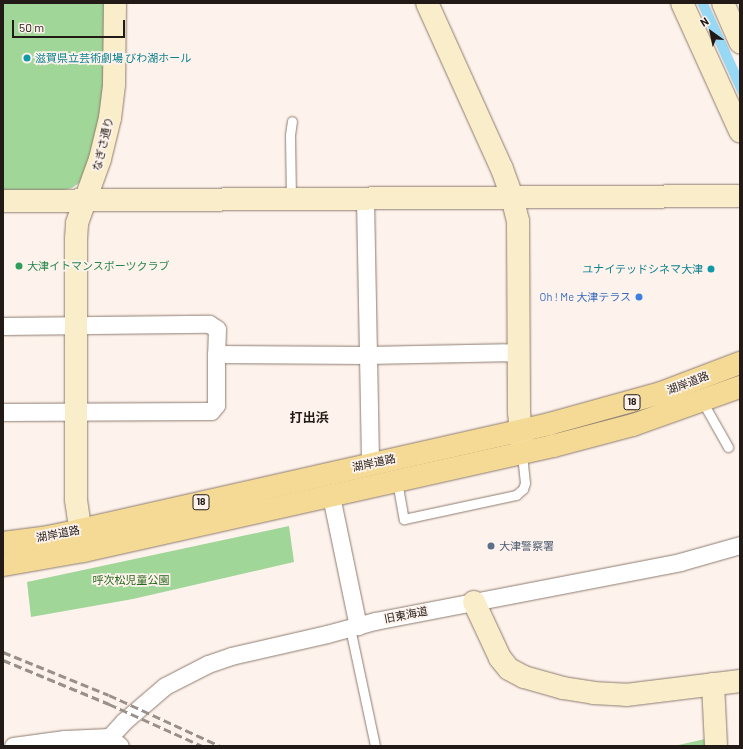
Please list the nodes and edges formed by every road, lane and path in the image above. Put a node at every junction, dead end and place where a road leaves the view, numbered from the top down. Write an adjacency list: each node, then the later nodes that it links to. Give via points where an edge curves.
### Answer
1 (116, 3): 13 (street, なぎさ通り, via 114,84 110,118)
2 (427, 3): 9 (street, via 502,169)
3 (682, 3): 7 (street)
4 (722, 3): 5 (street)
5 (739, 39)
6 (292, 121): 10 (lane)
7 (740, 131)
8 (740, 196): 9 (street)
9 (512, 198): 11 (street); 16 (street, via 518,221)
10 (291, 199): 11 (street); 13 (street)
11 (365, 199): 18 (street)
12 (3, 201): 13 (street)
13 (86, 201): 14 (street, なぎさ通り, via 77,223)
14 (76, 325): 15 (street); 17 (street, via 209,324 217,329); 23 (street, なぎさ通り)
15 (3, 326)
16 (518, 352): 18 (street); 24 (street)
17 (216, 354): 18 (street); 23 (street, via 216,405 211,411)
18 (368, 355): 27 (street)
19 (740, 363): 24 (main road, 湖岸道路 / 18, via 661,393)
20 (740, 387): 21 (main road, 湖岸道路 / 18)
21 (702, 401): 25 (lane); 26 (main road, 湖岸道路 / 18, via 634,425)
22 (3, 412): 23 (street)
23 (76, 412): 30 (street, なぎさ通り, via 76,500)
24 (520, 431): 26 (street); 27 (main road, 湖岸道路 / 18)
25 (728, 447)
26 (522, 453): 28 (main road, 湖岸道路 / 18); 28 (lane, via 525,483 516,495 404,519)
27 (370, 465): 30 (main road, 湖岸道路 / 18)
28 (397, 481): 29 (main road, 湖岸道路 / 18)
29 (331, 496): 33 (main road, 湖岸道路 / 18); 36 (street)
30 (80, 530): 31 (main road, 湖岸道路 / 18); 33 (street, なぎさ通り)
31 (3, 543)
32 (740, 545): 35 (street, 旧東海道, via 680,562)
33 (83, 551): 34 (main road, 湖岸道路 / 18)
34 (3, 565)
35 (474, 602): 36 (street, 旧東海道); 38 (street, via 500,658 509,669 524,677 585,692 626,695)
36 (354, 627): 39 (street, 旧東海道, via 256,649 208,664 165,686); 41 (lane)
37 (740, 681): 38 (street)
38 (713, 684): 42 (street)
39 (110, 743): 40 (street, via 65,739)
40 (13, 746)
41 (375, 746)
42 (716, 746)

